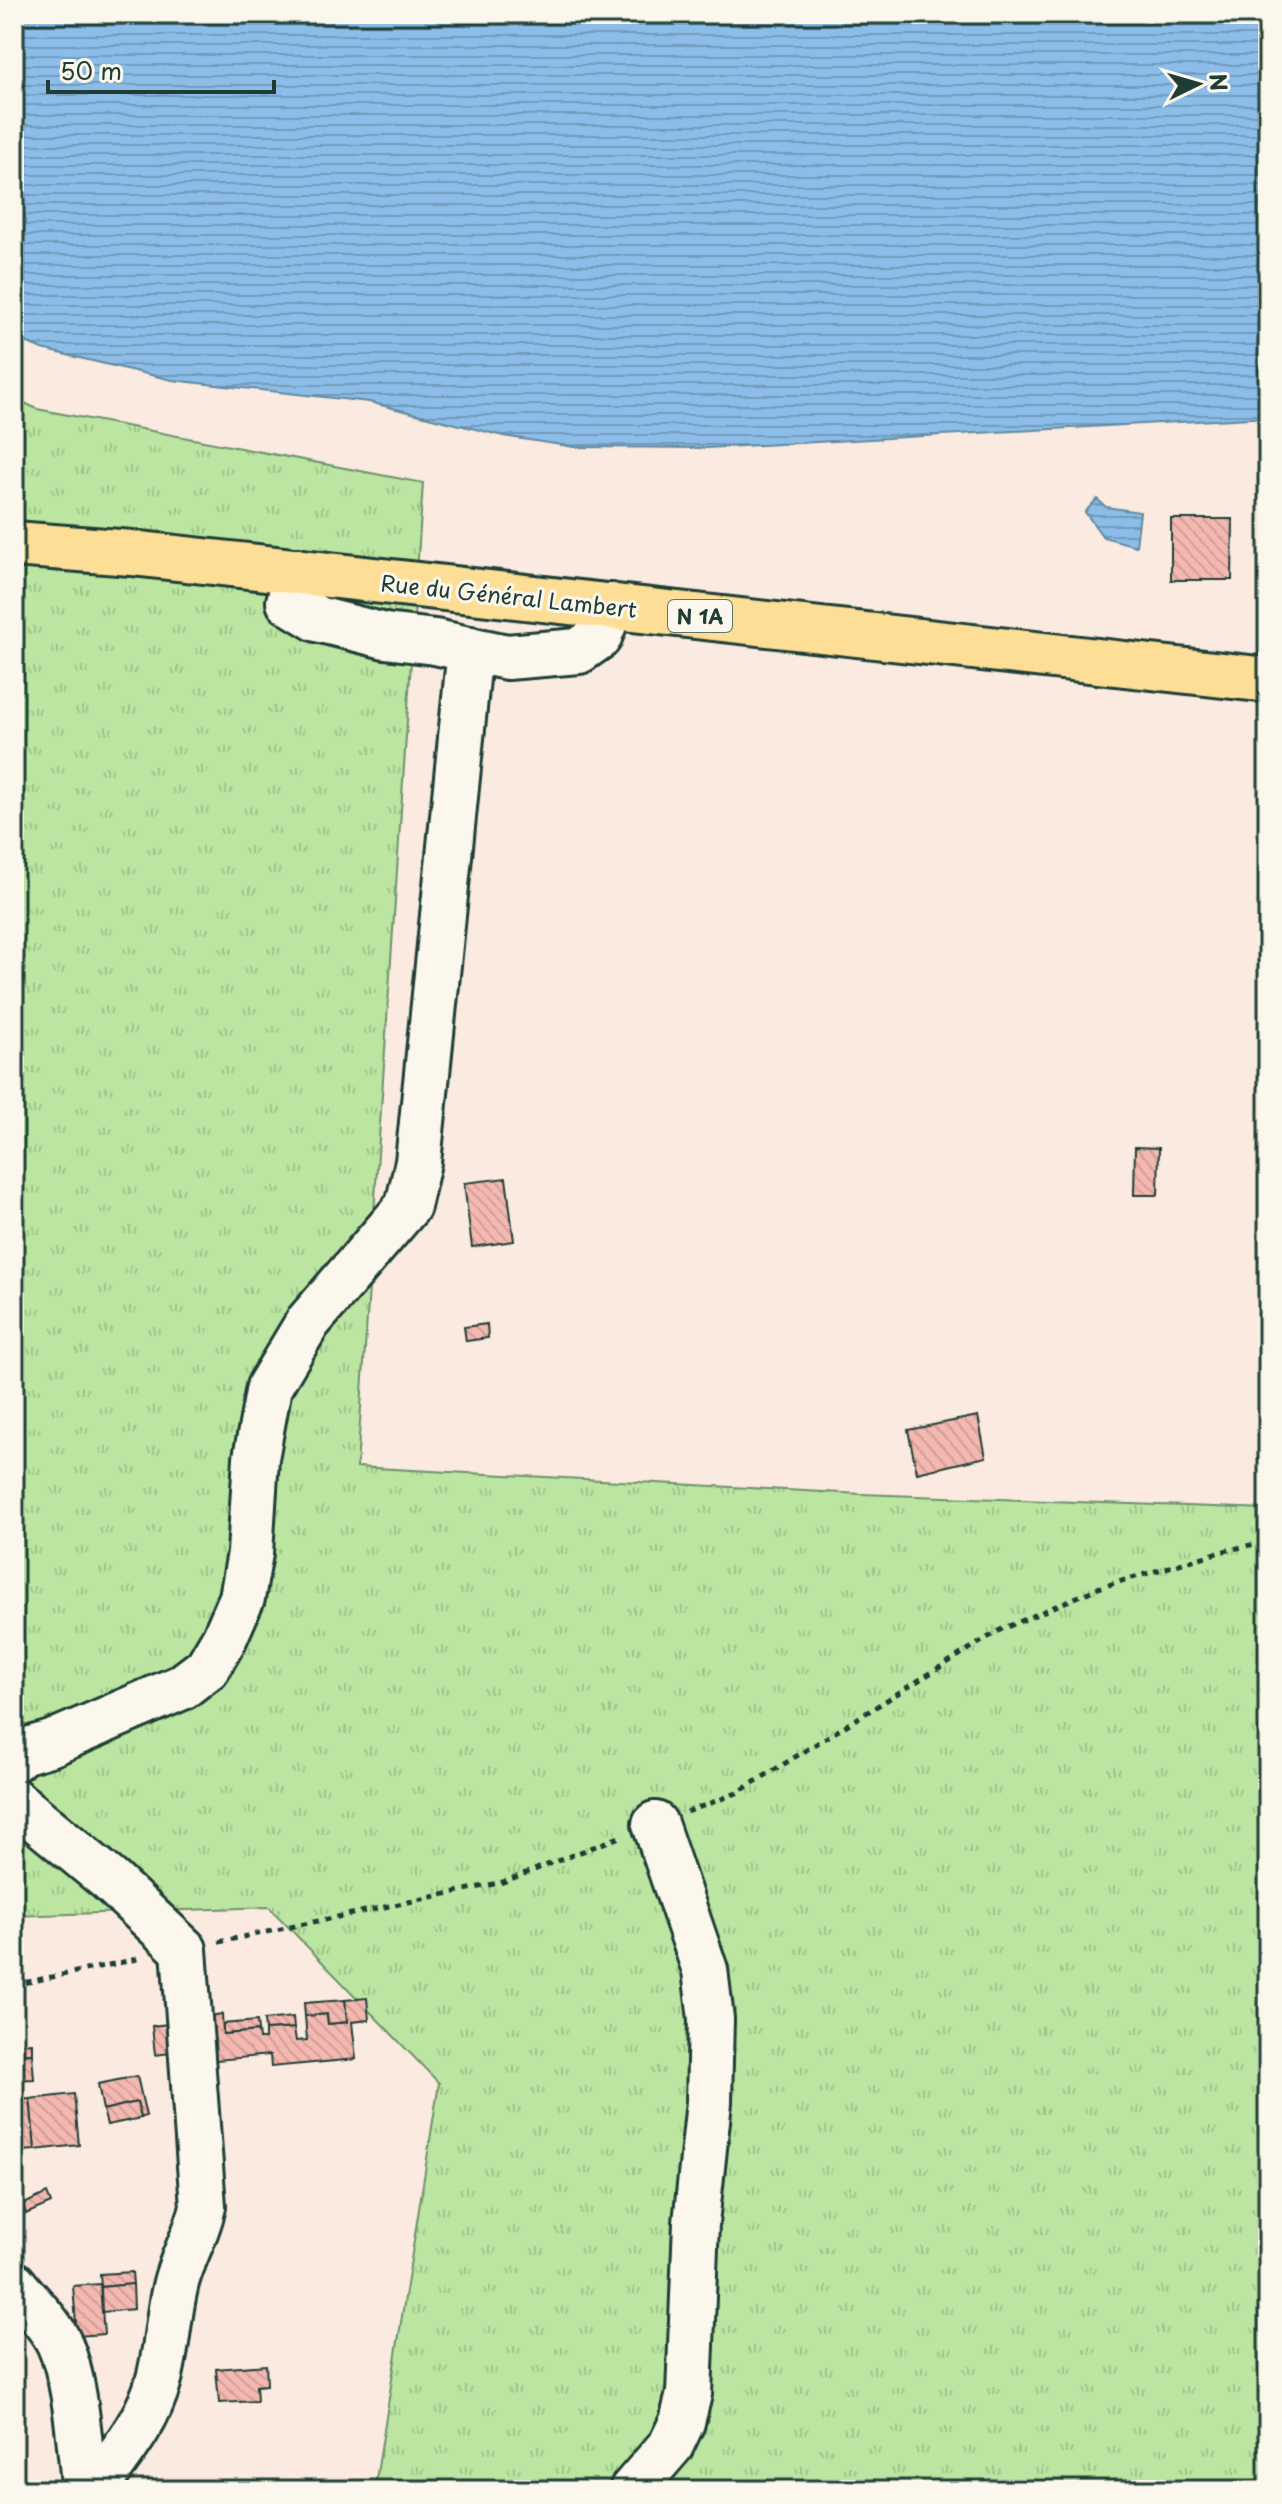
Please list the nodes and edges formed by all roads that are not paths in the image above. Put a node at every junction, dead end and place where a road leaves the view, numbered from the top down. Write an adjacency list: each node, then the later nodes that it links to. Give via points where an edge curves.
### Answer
1 (14, 544): 2 (main road, Rue du Général Lambert / N 1A)
2 (297, 571): 3 (main road, Rue du Général Lambert / N 1A); 4 (street, via 289,602 317,619)
3 (611, 606): 4 (street, via 599,637 579,651 507,657); 5 (main road, Rue du Général Lambert / N 1A)
4 (470, 649): 6 (street, via 418,1162 408,1206 308,1322 269,1387 242,1598 207,1668 182,1687)
5 (1268, 680)
6 (14, 1759)
7 (14, 1801): 11 (street, via 184,1950 203,2206 175,2284 160,2378 149,2409)
8 (655, 1824): 12 (street, via 705,1970 711,2019 709,2102 696,2223 689,2394 671,2445)
9 (14, 2284): 10 (street, via 46,2321 69,2370)
10 (85, 2490)
11 (94, 2490)
12 (632, 2490)

